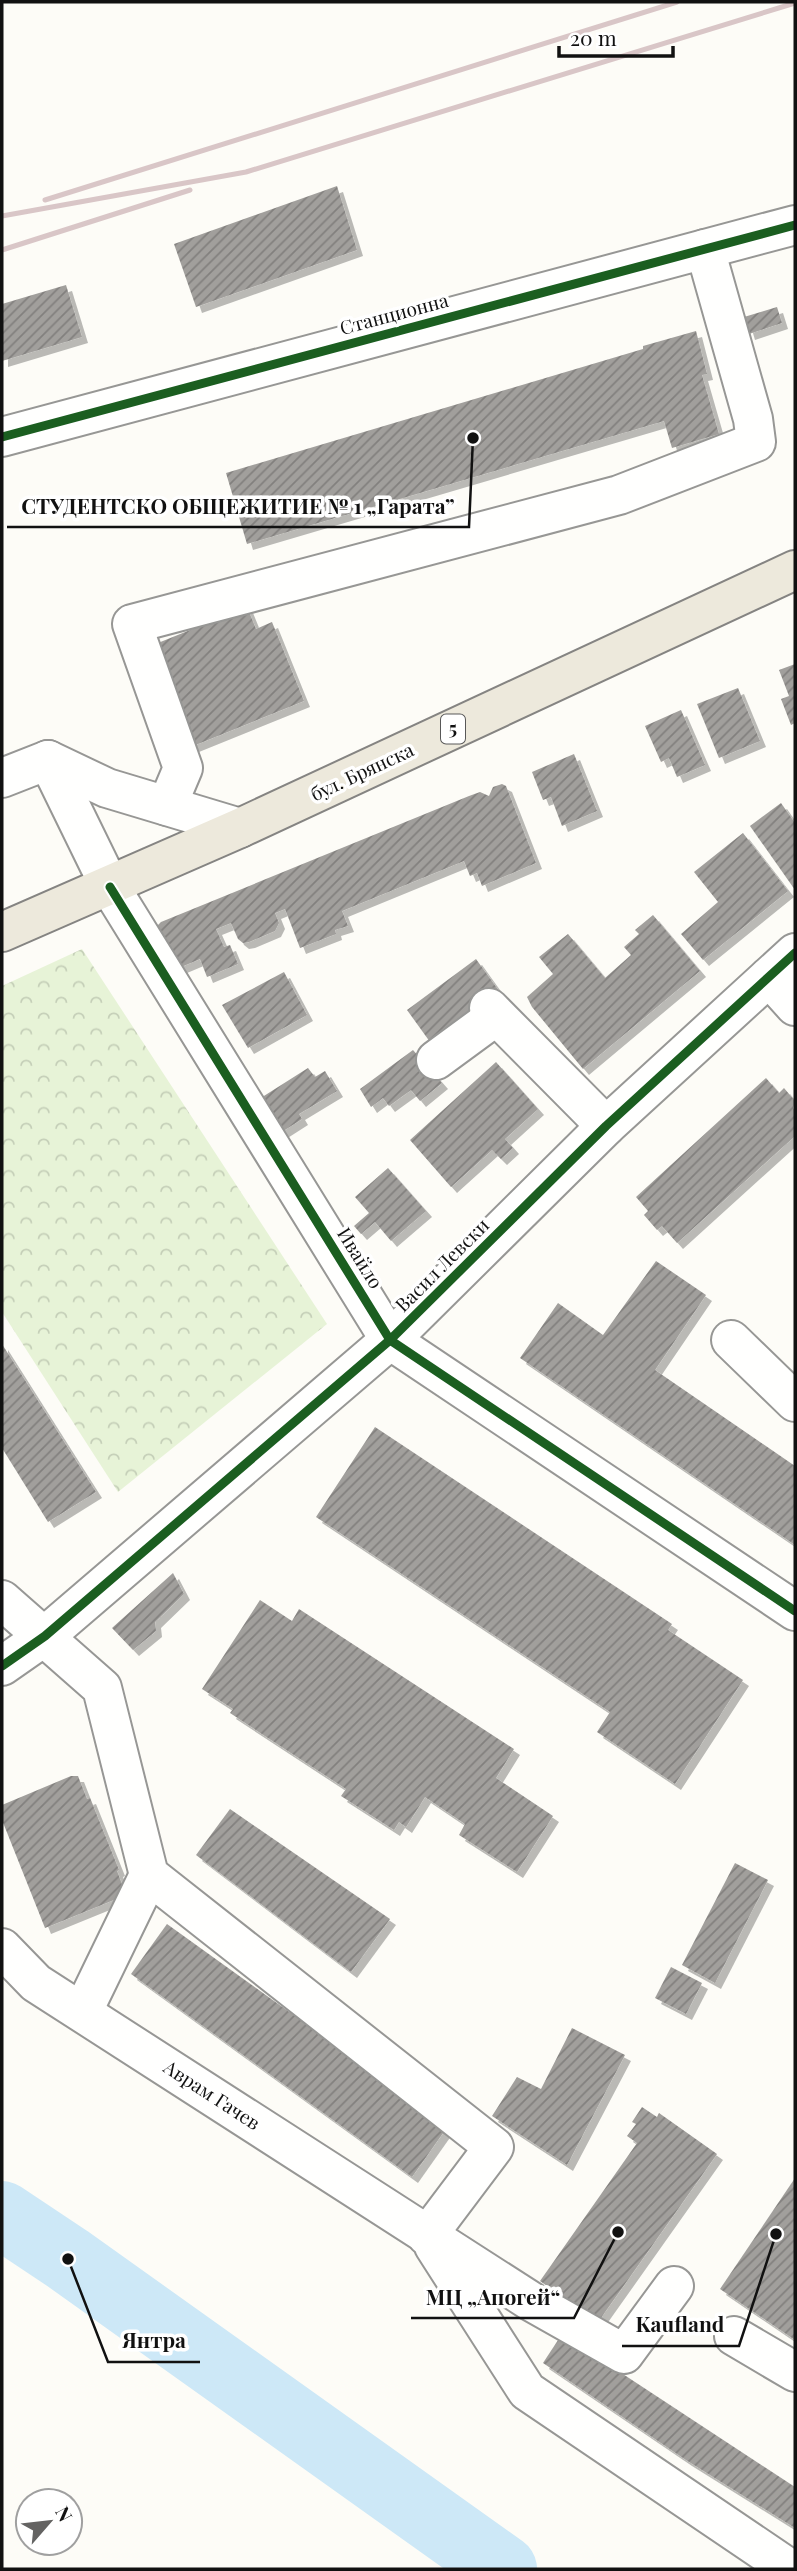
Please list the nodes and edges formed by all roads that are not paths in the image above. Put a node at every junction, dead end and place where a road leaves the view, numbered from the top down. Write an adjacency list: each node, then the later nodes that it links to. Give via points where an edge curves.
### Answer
1 (795, 225): 2 (street, Станционна)
2 (705, 249): 3 (street, Станционна); 7 (street, via 756,442 619,495 132,624 183,768)
3 (2, 437)
4 (795, 570): 8 (main road, бул. Брянска / 5)
5 (48, 760): 6 (street); 7 (street, via 107,788); 9 (street, Ивайло)
6 (2, 778)
7 (167, 806): 8 (street)
8 (240, 828): 9 (main road, бул. Брянска / 5)
9 (110, 887): 10 (main road, бул. Брянска / 5); 15 (street, Ивайло)
10 (2, 932)
11 (782, 965): 12 (street); 14 (street, Васил Левски)
12 (795, 1006)
13 (436, 1060): 14 (street, via 493,1012)
14 (606, 1126): 15 (street, Васил Левски)
15 (390, 1340): 19 (street, Ивайло); 20 (street, Васил Левски)
16 (732, 1340): 17 (street)
17 (795, 1402)
18 (2, 1600): 20 (street)
19 (795, 1612)
20 (46, 1636): 21 (street, Васил Левски); 22 (street, via 102,1688)
21 (2, 1666)
22 (149, 1875): 24 (street); 25 (street, via 494,2147)
23 (2, 1948): 24 (street, Аврам Гачев, via 36,1983)
24 (83, 2011): 25 (street, Аврам Гачев)
25 (427, 2236): 26 (street, Аврам Гачев, via 624,2354); 29 (street, via 527,2391)
26 (674, 2286)
27 (734, 2336): 28 (street)
28 (795, 2372)
29 (790, 2569)

